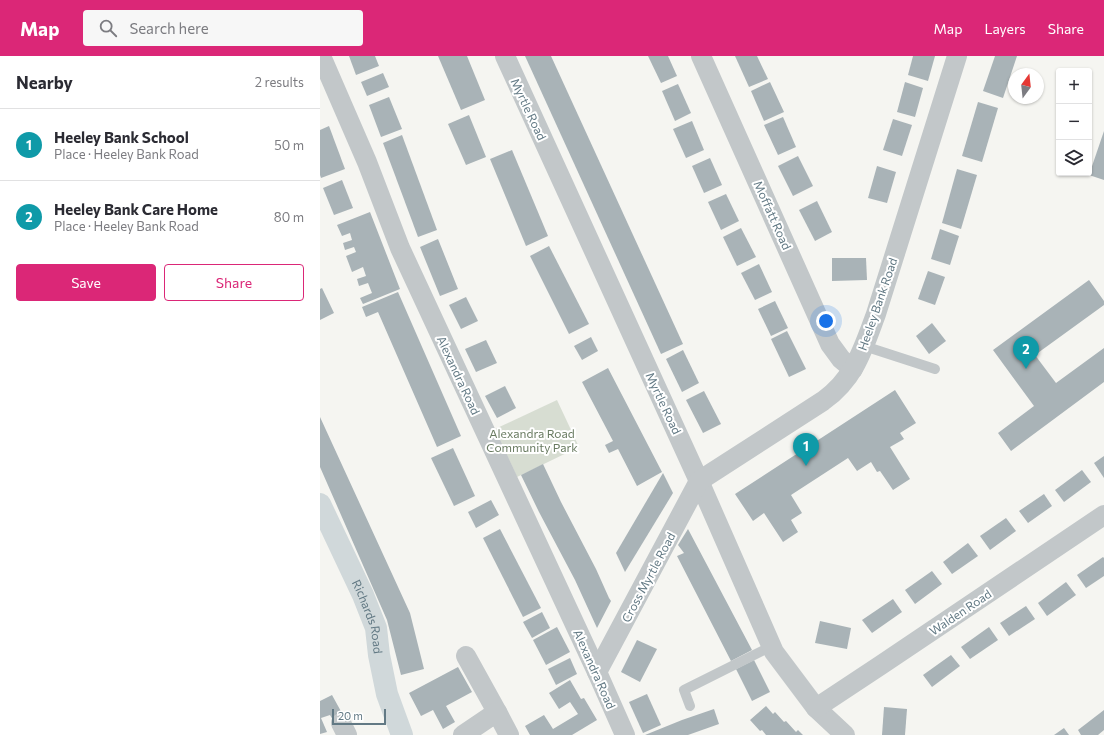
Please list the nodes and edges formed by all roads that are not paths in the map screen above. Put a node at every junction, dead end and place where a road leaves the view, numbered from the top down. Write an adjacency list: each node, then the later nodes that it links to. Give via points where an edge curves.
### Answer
1 (320, 56): 13 (street, Alexandra Road, via 367,162 400,248)
2 (505, 56): 8 (street, Myrtle Road)
3 (701, 56): 6 (street, Moffatt Road, via 830,344 841,359)
4 (957, 56): 5 (street, Heeley Bank Road)
5 (864, 346): 6 (street, Heeley Bank Road); 7 (lane)
6 (853, 369): 8 (street, Heeley Bank Road, via 841,386 827,398)
7 (935, 369)
8 (699, 481): 11 (street, Myrtle Road); 13 (street, Cross Myrtle Road)
9 (320, 504): 17 (main road, Richards Road, via 376,628 387,694)
10 (1104, 515): 15 (street, Walden Road)
11 (772, 646): 14 (lane, via 684,690); 15 (street, Myrtle Road)
12 (466, 656): 16 (street)
13 (597, 672): 20 (street, Alexandra Road)
14 (690, 706)
15 (816, 708): 21 (street, Myrtle Road)
16 (497, 712): 18 (street); 19 (street)
17 (402, 735)
18 (463, 735)
19 (509, 735)
20 (625, 735)
21 (845, 735)

